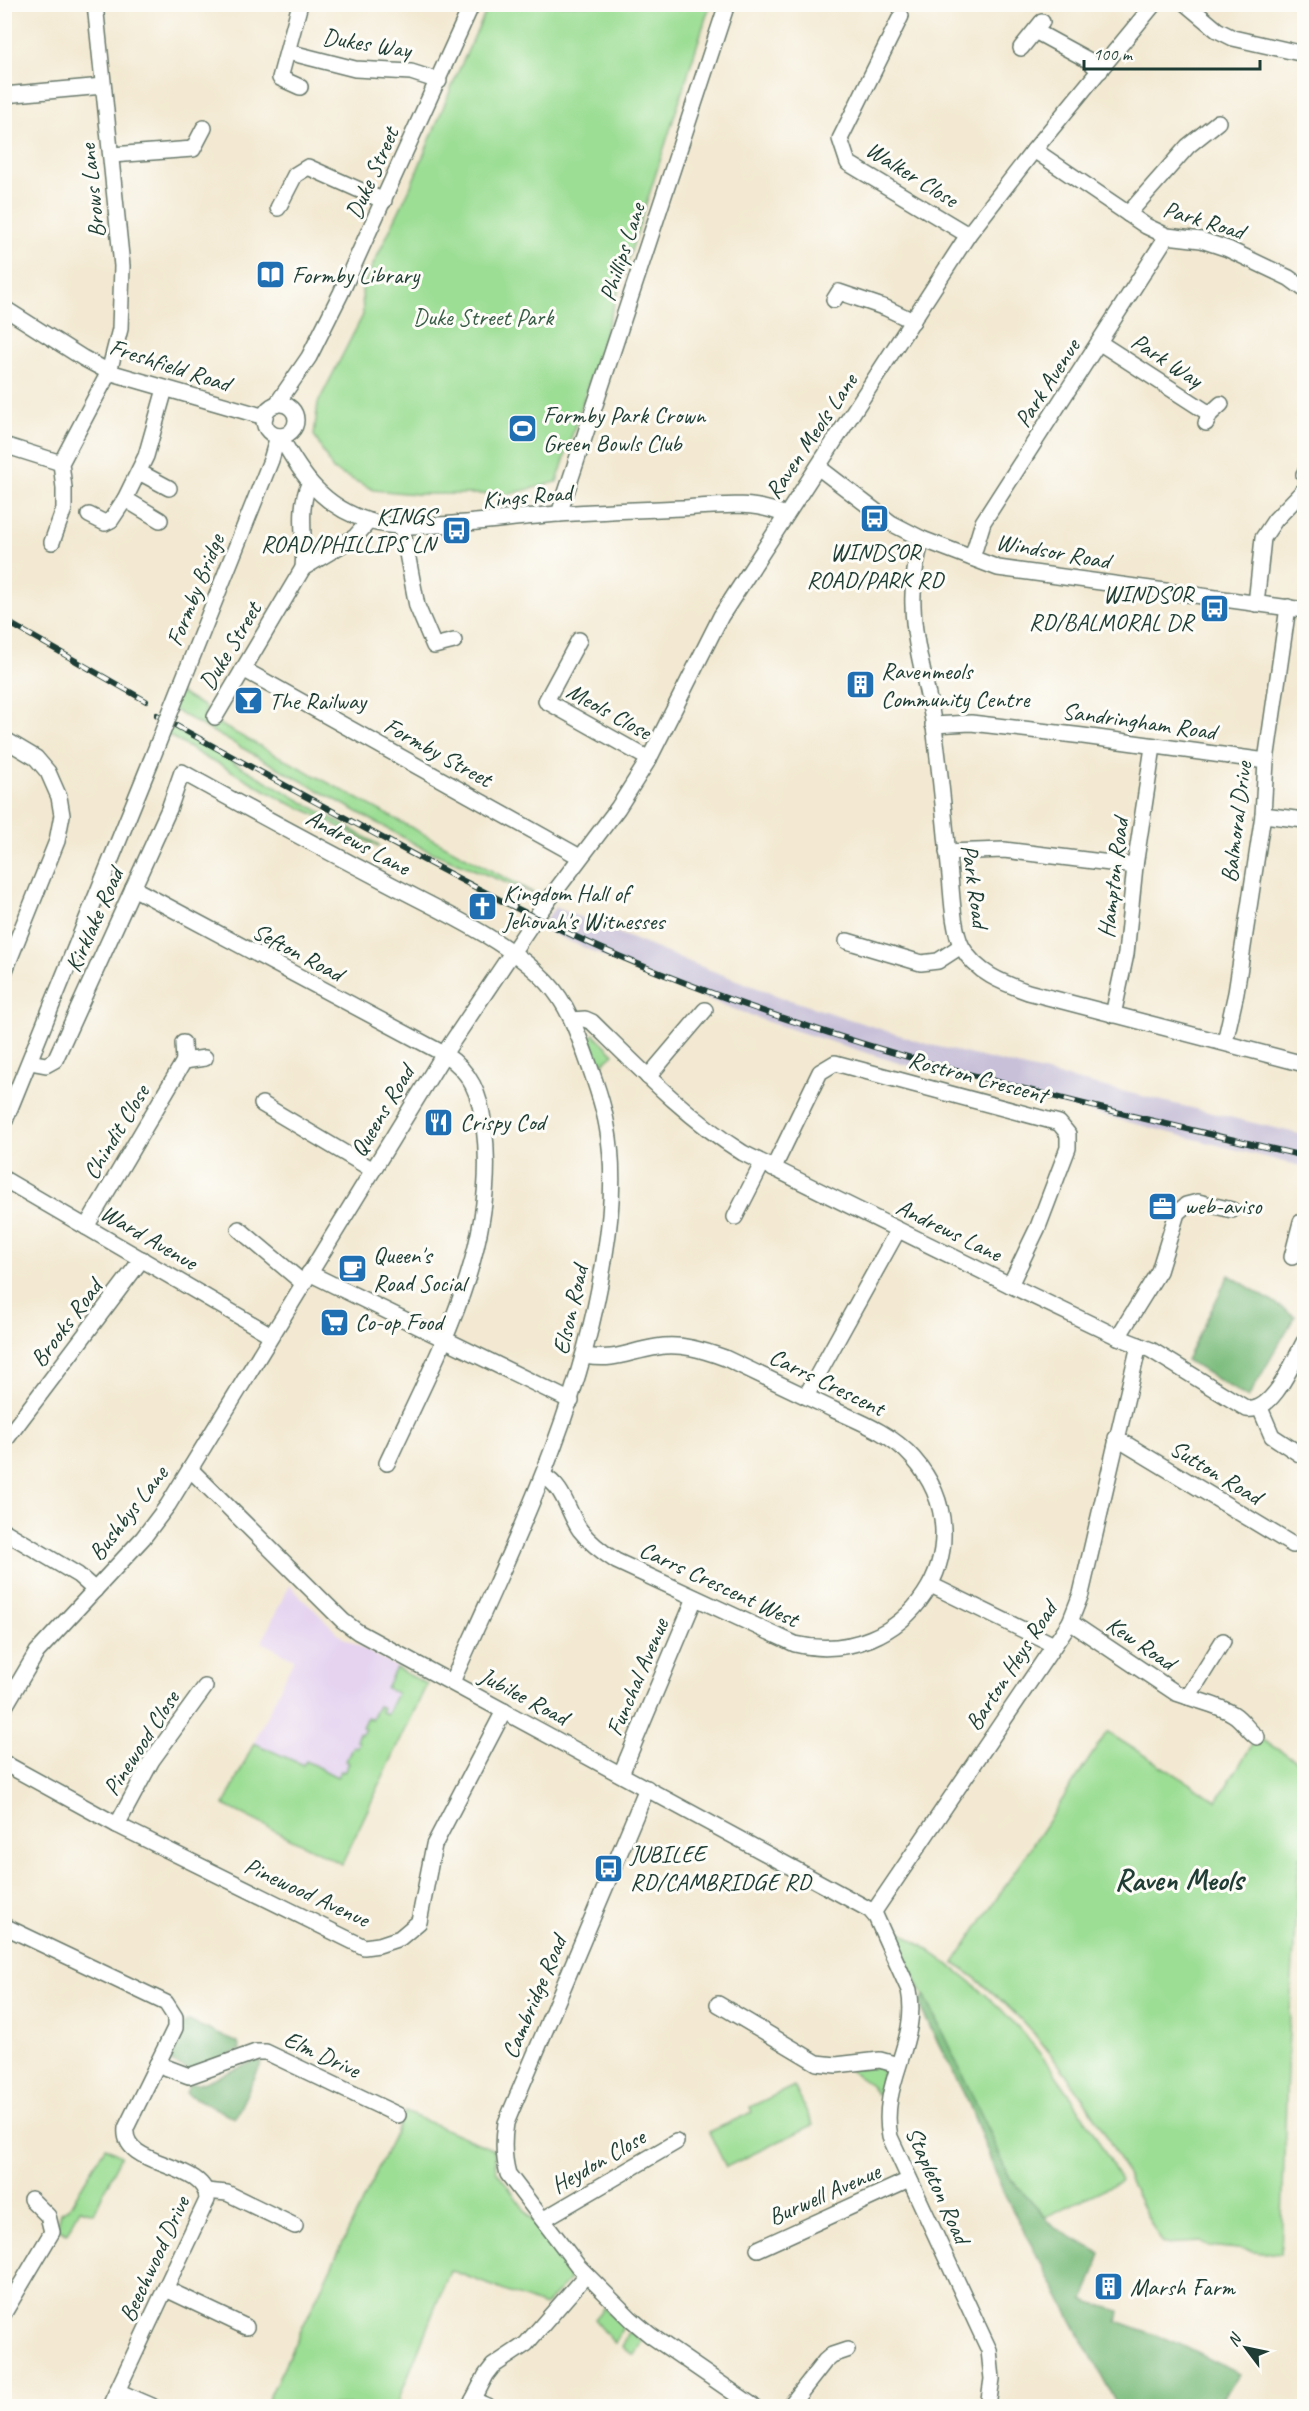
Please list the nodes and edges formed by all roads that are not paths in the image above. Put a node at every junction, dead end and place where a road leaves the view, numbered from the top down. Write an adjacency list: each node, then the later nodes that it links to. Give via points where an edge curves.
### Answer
1 (95, 4): 13 (street, Brows Lane)
2 (300, 4): 9 (street, Dukes Way)
3 (472, 4): 12 (street, Duke Street)
4 (727, 4): 46 (street, Phillips Lane)
5 (1154, 4): 11 (street, Raven Meols Lane)
6 (1186, 4): 10 (street, via 1233,38)
7 (901, 16): 23 (street, Walker Close, via 840,139 848,164)
8 (1021, 48): 11 (street, via 1038,27)
9 (288, 52): 12 (street, Dukes Way, via 355,69 411,72); 14 (street, Dukes Way, via 280,78)
10 (1305, 54)
11 (1100, 71): 18 (street, Raven Meols Lane)
12 (439, 81): 20 (street, Duke Street)
13 (103, 86): 15 (street); 19 (street, Brows Lane)
14 (300, 87)
15 (4, 95)
16 (1218, 122): 22 (street, via 1188,146)
17 (204, 128): 19 (street, via 193,149)
18 (1034, 150): 22 (street, Park Road); 23 (street, Raven Meols Lane)
19 (112, 155): 31 (street, Brows Lane, via 122,266 120,329)
20 (384, 201): 21 (street, via 308,167 295,175); 30 (street, Duke Street)
21 (278, 208)
22 (1128, 214): 24 (street, Park Road)
23 (968, 235): 28 (street, Raven Meols Lane)
24 (1167, 236): 25 (street, Park Road, via 1201,240 1228,249); 29 (street, Park Avenue)
25 (1305, 289)
26 (834, 300): 28 (street, via 839,292)
27 (4, 308): 31 (street, Freshfield Road)
28 (913, 321): 40 (street, Raven Meols Lane)
29 (1100, 343): 35 (street, Park Way); 54 (street, Park Avenue, via 983,522)
30 (309, 357): 33 (street, Duke Street); 34 (street, Duke Street)
31 (109, 372): 32 (street, Freshfield Road); 39 (street, Brows Lane)
32 (165, 389): 36 (street, Freshfield Road); 41 (street)
33 (276, 405): 34 (street); 36 (street)
34 (294, 412): 37 (street, via 296,422)
35 (1212, 414)
36 (265, 417): 37 (street, via 269,432)
37 (284, 434): 42 (street, Kings Road); 67 (street, Formby Bridge, bridge)
38 (4, 445): 39 (street)
39 (61, 463): 53 (street, via 64,509)
40 (818, 468): 48 (street, Raven Meols Lane); 52 (street, Windsor Road, via 891,523)
41 (139, 472): 43 (street); 45 (street)
42 (309, 484): 50 (street, Kings Road, via 335,505); 55 (street, Duke Street, via 301,512)
43 (169, 488)
44 (1305, 490): 56 (street, via 1263,538)
45 (125, 500): 47 (street, via 105,523); 49 (street)
46 (559, 514): 48 (street, Kings Road, via 758,506); 51 (street, Kings Road)
47 (89, 515)
48 (785, 515): 66 (street, Raven Meols Lane, via 721,616)
49 (159, 520)
50 (369, 521): 51 (street, Kings Road); 55 (street, Duke Street, via 355,537)
51 (402, 527): 59 (street, via 417,606 434,646)
52 (922, 539): 54 (street, Windsor Road); 63 (street, Park Road, via 913,604 916,648)
53 (52, 542)
54 (972, 558): 56 (street, Windsor Road, via 998,568)
55 (303, 568): 61 (street, Duke Street)
56 (1256, 604): 57 (street, Windsor Road)
57 (1288, 607): 58 (street, Windsor Road); 68 (street, Balmoral Drive)
58 (1305, 610)
59 (454, 640)
60 (579, 640): 66 (street, Meols Close, via 546,701)
61 (243, 669): 62 (street, Duke Street); 73 (street, Formby Street)
62 (215, 717)
63 (933, 725): 65 (street, Sandringham Road, via 971,723); 72 (street, Park Road)
64 (4, 739): 80 (street, via 36,758 48,772 62,815 57,842)
65 (1154, 747): 68 (street, Sandringham Road); 74 (street, Hampton Road)
66 (649, 759): 73 (street, Raven Meols Lane)
67 (151, 761): 89 (street, Kirklake Road)
68 (1266, 761): 70 (street, Balmoral Drive)
69 (182, 772): 75 (street, Kirklake Road); 79 (street, Andrews Lane)
70 (1263, 815): 71 (street); 84 (street, Balmoral Drive)
71 (1305, 820)
72 (947, 852): 74 (street, via 1004,850); 78 (street, Park Road)
73 (580, 857): 76 (street, Raven Meols Lane)
74 (1135, 866): 82 (street, Hampton Road, via 1126,954)
75 (133, 888): 86 (street, Sefton Road); 89 (street, Kirklake Road, via 55,1060 46,1065)
76 (538, 914): 79 (street, Queens Road)
77 (847, 941): 78 (street, via 921,963 938,961)
78 (961, 946): 82 (street, Park Road, via 981,970 1002,982)
79 (512, 952): 83 (street, Elson Road, via 546,980 560,996); 86 (street, Queens Road)
80 (4, 973)
81 (705, 1010): 91 (street)
82 (1113, 1015): 84 (street, Park Road)
83 (572, 1020): 91 (street, Andrews Lane, via 592,1022); 113 (street, Elson Road, via 597,1084 608,1127 611,1164 609,1231)
84 (1226, 1042): 90 (street, Park Road)
85 (183, 1044): 88 (street)
86 (444, 1054): 95 (street, Queens Road); 110 (street, Sefton Road, via 462,1067 471,1081 483,1118 487,1162 478,1244)
87 (205, 1058): 88 (street)
88 (184, 1061): 101 (street, Chindit Close)
89 (30, 1062): 93 (street, Kirklake Road)
90 (1305, 1064)
91 (648, 1077): 94 (street, Andrews Lane, via 718,1138)
92 (262, 1104): 95 (street)
93 (5, 1119)
94 (767, 1166): 98 (street, Rostron Crescent); 103 (street, Andrews Lane); 107 (street, Rostron Crescent, via 820,1072 835,1063 1059,1123 1068,1134 1068,1148 1038,1227)
95 (373, 1170): 106 (street, Queens Road)
96 (4, 1179): 101 (street, Ward Avenue)
97 (1232, 1210): 109 (street, via 1198,1202 1177,1213 1159,1271)
98 (735, 1217)
99 (1285, 1218): 100 (street)
100 (1303, 1222): 104 (street)
101 (86, 1227): 105 (street, Ward Avenue)
102 (239, 1229): 106 (street)
103 (898, 1230): 107 (street, Andrews Lane); 114 (street)
104 (1292, 1257)
105 (142, 1259): 108 (street, Ward Avenue); 118 (street, Brooks Road)
106 (306, 1278): 108 (street, Queens Road); 110 (street)
107 (1010, 1284): 109 (street, Andrews Lane)
108 (271, 1335): 121 (street, Bushbys Lane)
109 (1118, 1336): 112 (street, Andrews Lane)
110 (444, 1340): 115 (street); 120 (street, Sefton Road)
111 (1305, 1342): 116 (street, via 1272,1398)
112 (1139, 1346): 116 (street, Andrews Lane, via 1247,1408); 117 (street, Barton Heys Road)
113 (584, 1356): 114 (street, Carrs Crescent, via 616,1358 677,1345 700,1349); 115 (street, Elson Road)
114 (806, 1396): 125 (street, Carrs Crescent, via 892,1438 925,1473 937,1500 942,1528 940,1557)
115 (571, 1401): 122 (street, Elson Road)
116 (1260, 1408): 119 (street, via 1272,1436)
117 (1116, 1438): 124 (street, Sutton Road); 128 (street, Barton Heys Road, via 1081,1594)
118 (4, 1442)
119 (1305, 1457)
120 (387, 1463)
121 (190, 1469): 126 (street, Bushbys Lane, via 143,1538); 131 (street, Jubilee Road, via 343,1621)
122 (543, 1476): 127 (street, Carrs Crescent West, via 556,1484 579,1528 602,1553); 131 (street, Elson Road)
123 (4, 1531): 126 (street, via 78,1575)
124 (1293, 1545)
125 (931, 1585): 127 (street, Carrs Crescent West, via 914,1610 891,1629 864,1642 834,1648 804,1647 785,1641); 130 (street)
126 (95, 1590): 134 (street, Bushbys Lane, via 37,1652)
127 (694, 1598): 138 (street, Funchal Avenue)
128 (1070, 1622): 130 (street, Barton Heys Road); 133 (street, Kew Road, via 1176,1693)
129 (1223, 1641): 133 (street, Kew Road)
130 (1054, 1645): 141 (street, Barton Heys Road)
131 (452, 1682): 135 (street, Jubilee Road)
132 (205, 1687): 140 (street, Pinewood Close, via 152,1760)
133 (1188, 1697): 136 (street, Kew Road, via 1233,1713)
134 (7, 1698)
135 (504, 1711): 138 (street, Jubilee Road); 140 (street, Pinewood Avenue, via 434,1845 419,1922 400,1938 379,1945 364,1947)
136 (1257, 1737)
137 (4, 1763): 140 (street, Pinewood Avenue)
138 (621, 1774): 139 (street, Jubilee Road)
139 (647, 1788): 141 (street, Jubilee Road); 151 (street, Cambridge Road, via 506,2123 503,2142 508,2174)
140 (117, 1825)
141 (873, 1913): 145 (street, Stapleton Road, via 912,2002 911,2025)
142 (4, 1926): 144 (street, Beechwood Drive, via 166,2004 176,2022)
143 (718, 2004): 145 (street, via 817,2063 880,2061)
144 (157, 2064): 146 (street, Elm Drive, via 189,2076 266,2052 367,2106); 149 (street, Beechwood Drive, via 126,2128 128,2142 135,2150 198,2181)
145 (898, 2065): 148 (street, Stapleton Road, via 890,2091 887,2124)
146 (398, 2115)
147 (676, 2142): 151 (street, Heydon Close)
148 (909, 2180): 153 (street, Burwell Avenue); 165 (street, Stapleton Road, via 989,2350 992,2379)
149 (206, 2191): 152 (street, via 227,2193); 155 (street, Beechwood Drive, via 206,2205)
150 (31, 2199): 156 (street, via 48,2216 52,2232)
151 (544, 2219): 154 (street)
152 (295, 2226)
153 (758, 2249)
154 (586, 2276): 160 (street, via 526,2344 486,2374); 163 (street, via 650,2335)
155 (166, 2289): 157 (street); 159 (street, Beechwood Drive)
156 (4, 2313)
157 (246, 2328)
158 (848, 2350): 164 (street, via 825,2361)
159 (117, 2391): 161 (street, Beechwood Drive); 162 (street)
160 (476, 2404)
161 (110, 2406)
162 (152, 2406)
163 (753, 2406)
164 (790, 2406)
165 (987, 2406)

